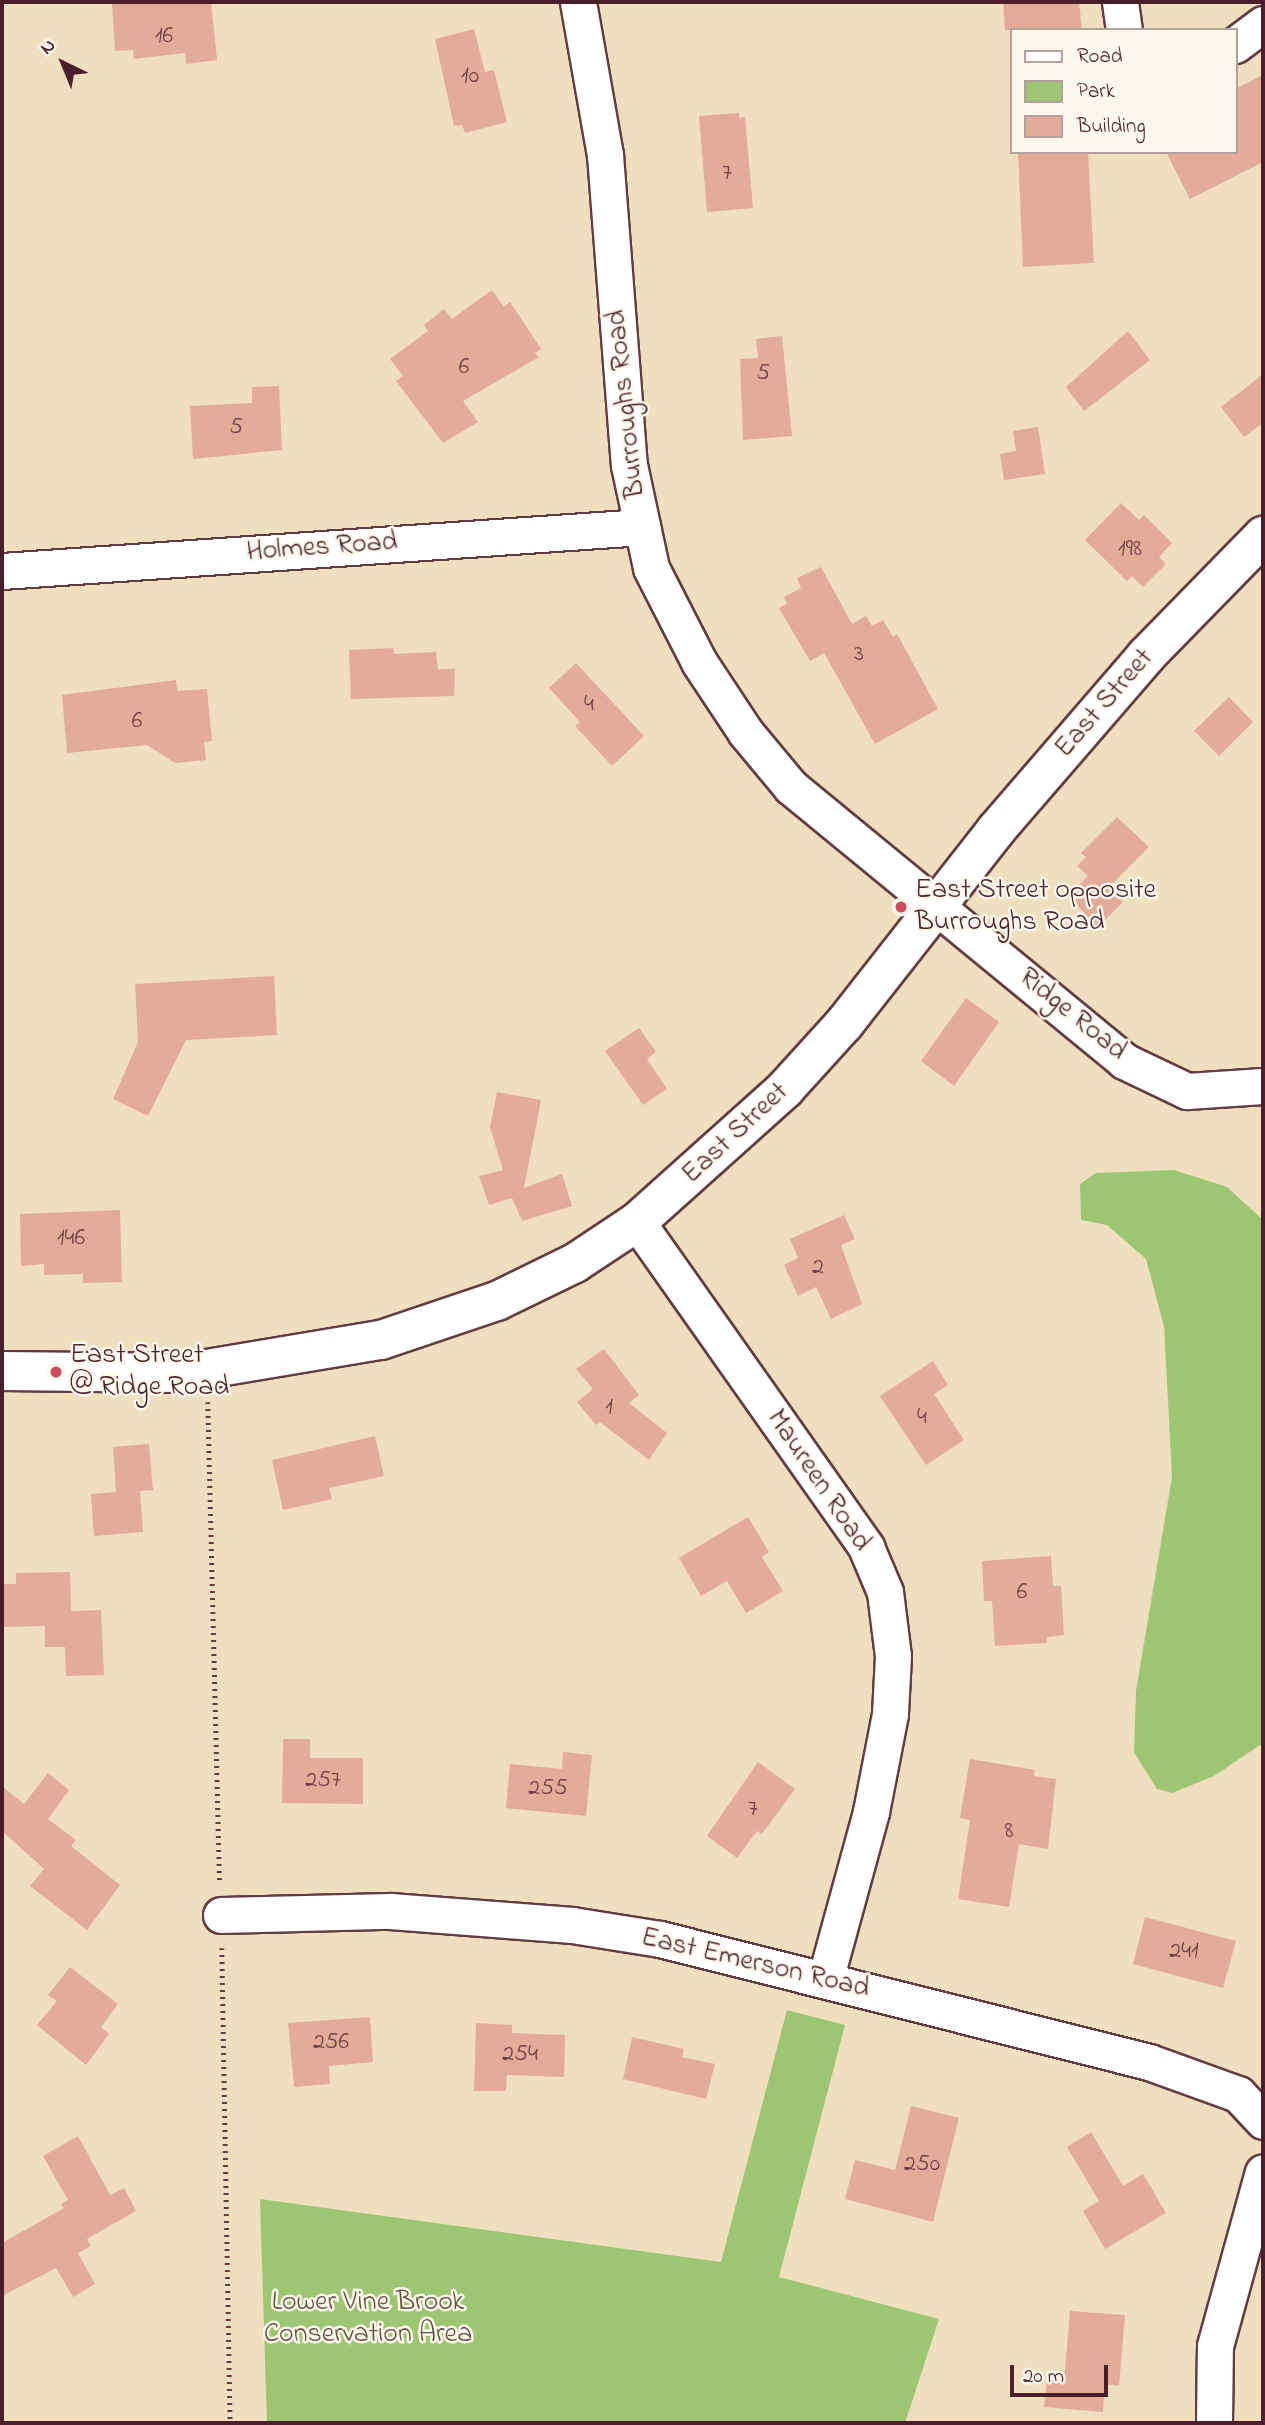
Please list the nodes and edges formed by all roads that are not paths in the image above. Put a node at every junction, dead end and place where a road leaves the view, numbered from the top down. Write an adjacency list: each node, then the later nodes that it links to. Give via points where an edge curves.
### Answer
1 (578, 2): 6 (street, Burroughs Road, via 605,155 629,465)
2 (1119, 2): 4 (street)
3 (1263, 24): 5 (street)
4 (1124, 28)
5 (1237, 44)
6 (642, 527): 8 (street, Holmes Road); 9 (street, Burroughs Road, via 651,568 699,662 746,733 800,795)
7 (1263, 536): 9 (street, East Street, via 1146,656)
8 (2, 571)
9 (938, 904): 10 (street, Ridge Road, via 1124,1061 1187,1091); 11 (street, East Street, via 844,1024 785,1089)
10 (1263, 1086)
11 (637, 1222): 12 (street, East Street, via 575,1263 497,1301 381,1340 184,1373); 14 (street, Maureen Road, via 866,1547 885,1592 893,1656 890,1714 871,1812)
12 (2, 1371)
13 (221, 1915): 14 (street, East Emerson Road, via 390,1911 572,1925 660,1939)
14 (825, 1980): 15 (street, East Emerson Road, via 1149,2062 1238,2094)
15 (1263, 2122)
16 (1263, 2172): 17 (street, via 1215,2346)
17 (1214, 2423)

